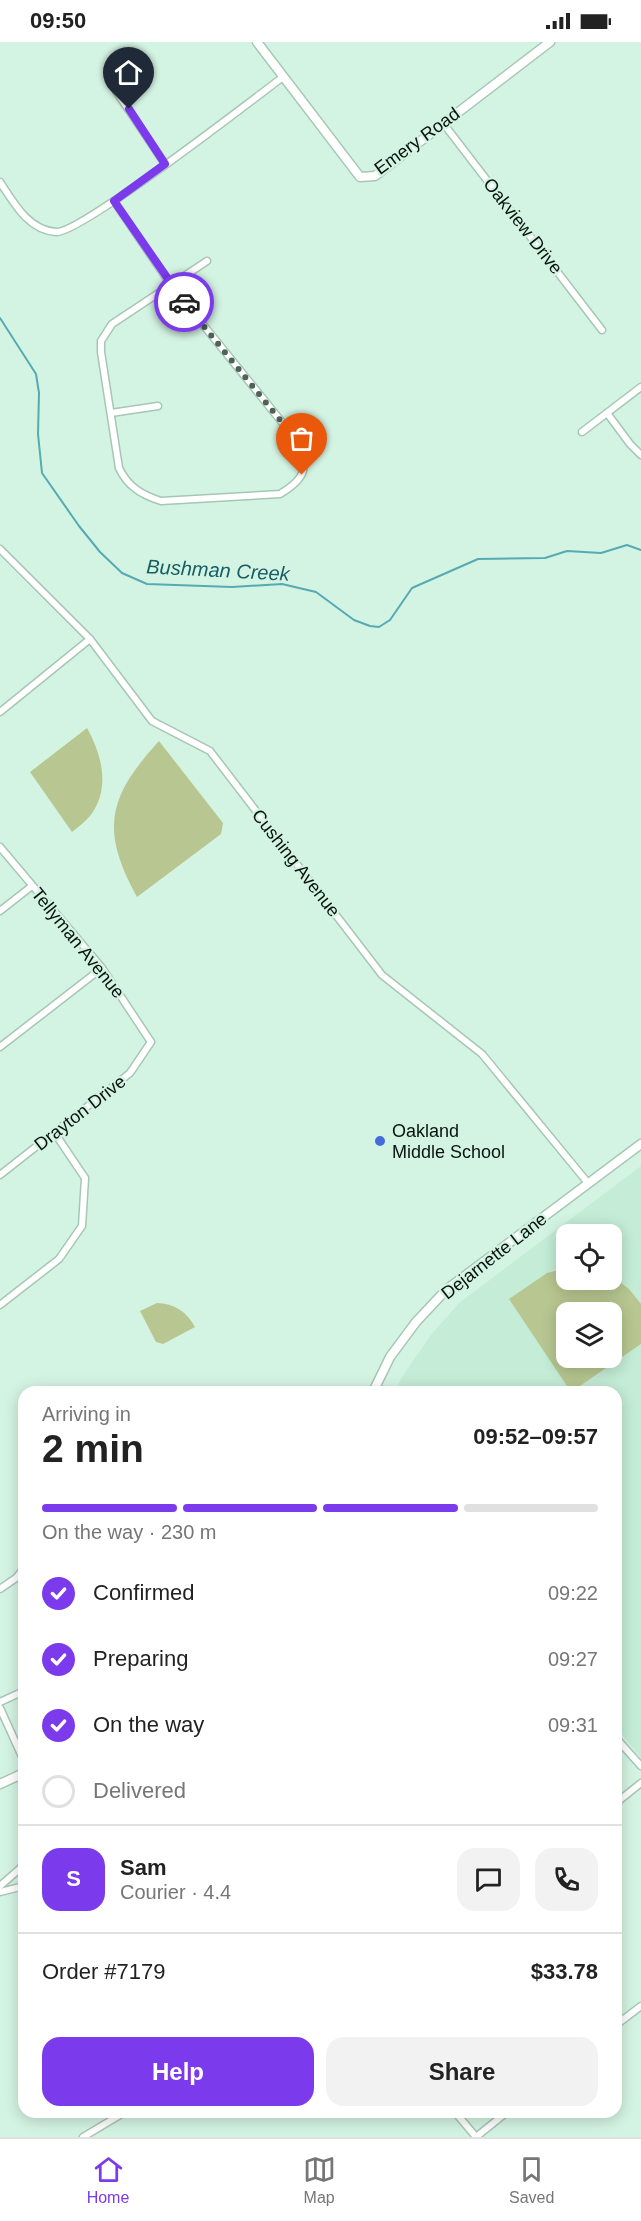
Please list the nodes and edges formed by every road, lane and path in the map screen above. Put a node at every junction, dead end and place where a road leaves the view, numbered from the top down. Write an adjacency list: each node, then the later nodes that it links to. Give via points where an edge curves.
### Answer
1 (257, 42): 3 (street, Emery Road)
2 (550, 42): 5 (street, Emery Road)
3 (284, 77): 5 (street, Emery Road, via 360,177 375,176); 6 (street)
4 (116, 91): 6 (street)
5 (443, 123): 11 (street, Oakview Drive)
6 (165, 164): 8 (street)
7 (0, 182): 8 (street, via 25,218 48,231 60,232 84,222)
8 (114, 201): 10 (street)
9 (207, 261): 10 (street)
10 (171, 285): 14 (street, via 112,324 101,341); 14 (street, via 298,442 305,464 302,475 280,494 161,501 139,492 123,476)
11 (602, 330)
12 (641, 387): 15 (street)
13 (158, 406): 14 (street)
14 (111, 413)
15 (607, 413): 16 (street); 17 (street)
16 (582, 432)
17 (641, 455)
18 (0, 549): 19 (street, Cushing Avenue)
19 (90, 639): 20 (street); 30 (street, Cushing Avenue, via 152,721 210,751 382,975 483,1054)
20 (0, 712)
21 (0, 847): 22 (street, Tellyman Avenue)
22 (32, 886): 23 (street); 24 (street, Tellyman Avenue)
23 (0, 911)
24 (102, 968): 25 (street, Tellyman Avenue); 26 (street)
25 (151, 1042): 27 (street, Drayton Drive, via 130,1074)
26 (0, 1047)
27 (54, 1132): 29 (street, Drayton Drive); 31 (street, via 85,1178 82,1226 59,1259)
28 (641, 1144): 30 (street, Dejarnette Lane)
29 (0, 1175)
30 (588, 1183): 32 (street, Dejarnette Lane, via 446,1290 390,1357)
31 (0, 1305)
32 (376, 1386)
33 (18, 1576): 34 (street)
34 (0, 1589)
35 (18, 1694): 36 (street)
36 (0, 1702)
37 (0, 1708): 39 (street)
38 (622, 1745): 40 (street)
39 (18, 1748)
40 (641, 1766)
41 (18, 1776): 43 (street)
42 (641, 1783): 44 (street)
43 (0, 1784)
44 (622, 1798)
45 (18, 1870): 46 (street)
46 (0, 1886)
47 (18, 1888): 48 (street)
48 (0, 1892)
49 (641, 2006): 50 (street)
50 (622, 2020)
51 (116, 2118): 54 (street)
52 (460, 2118): 55 (street)
53 (500, 2118): 55 (street)
54 (83, 2137)
55 (476, 2137)

